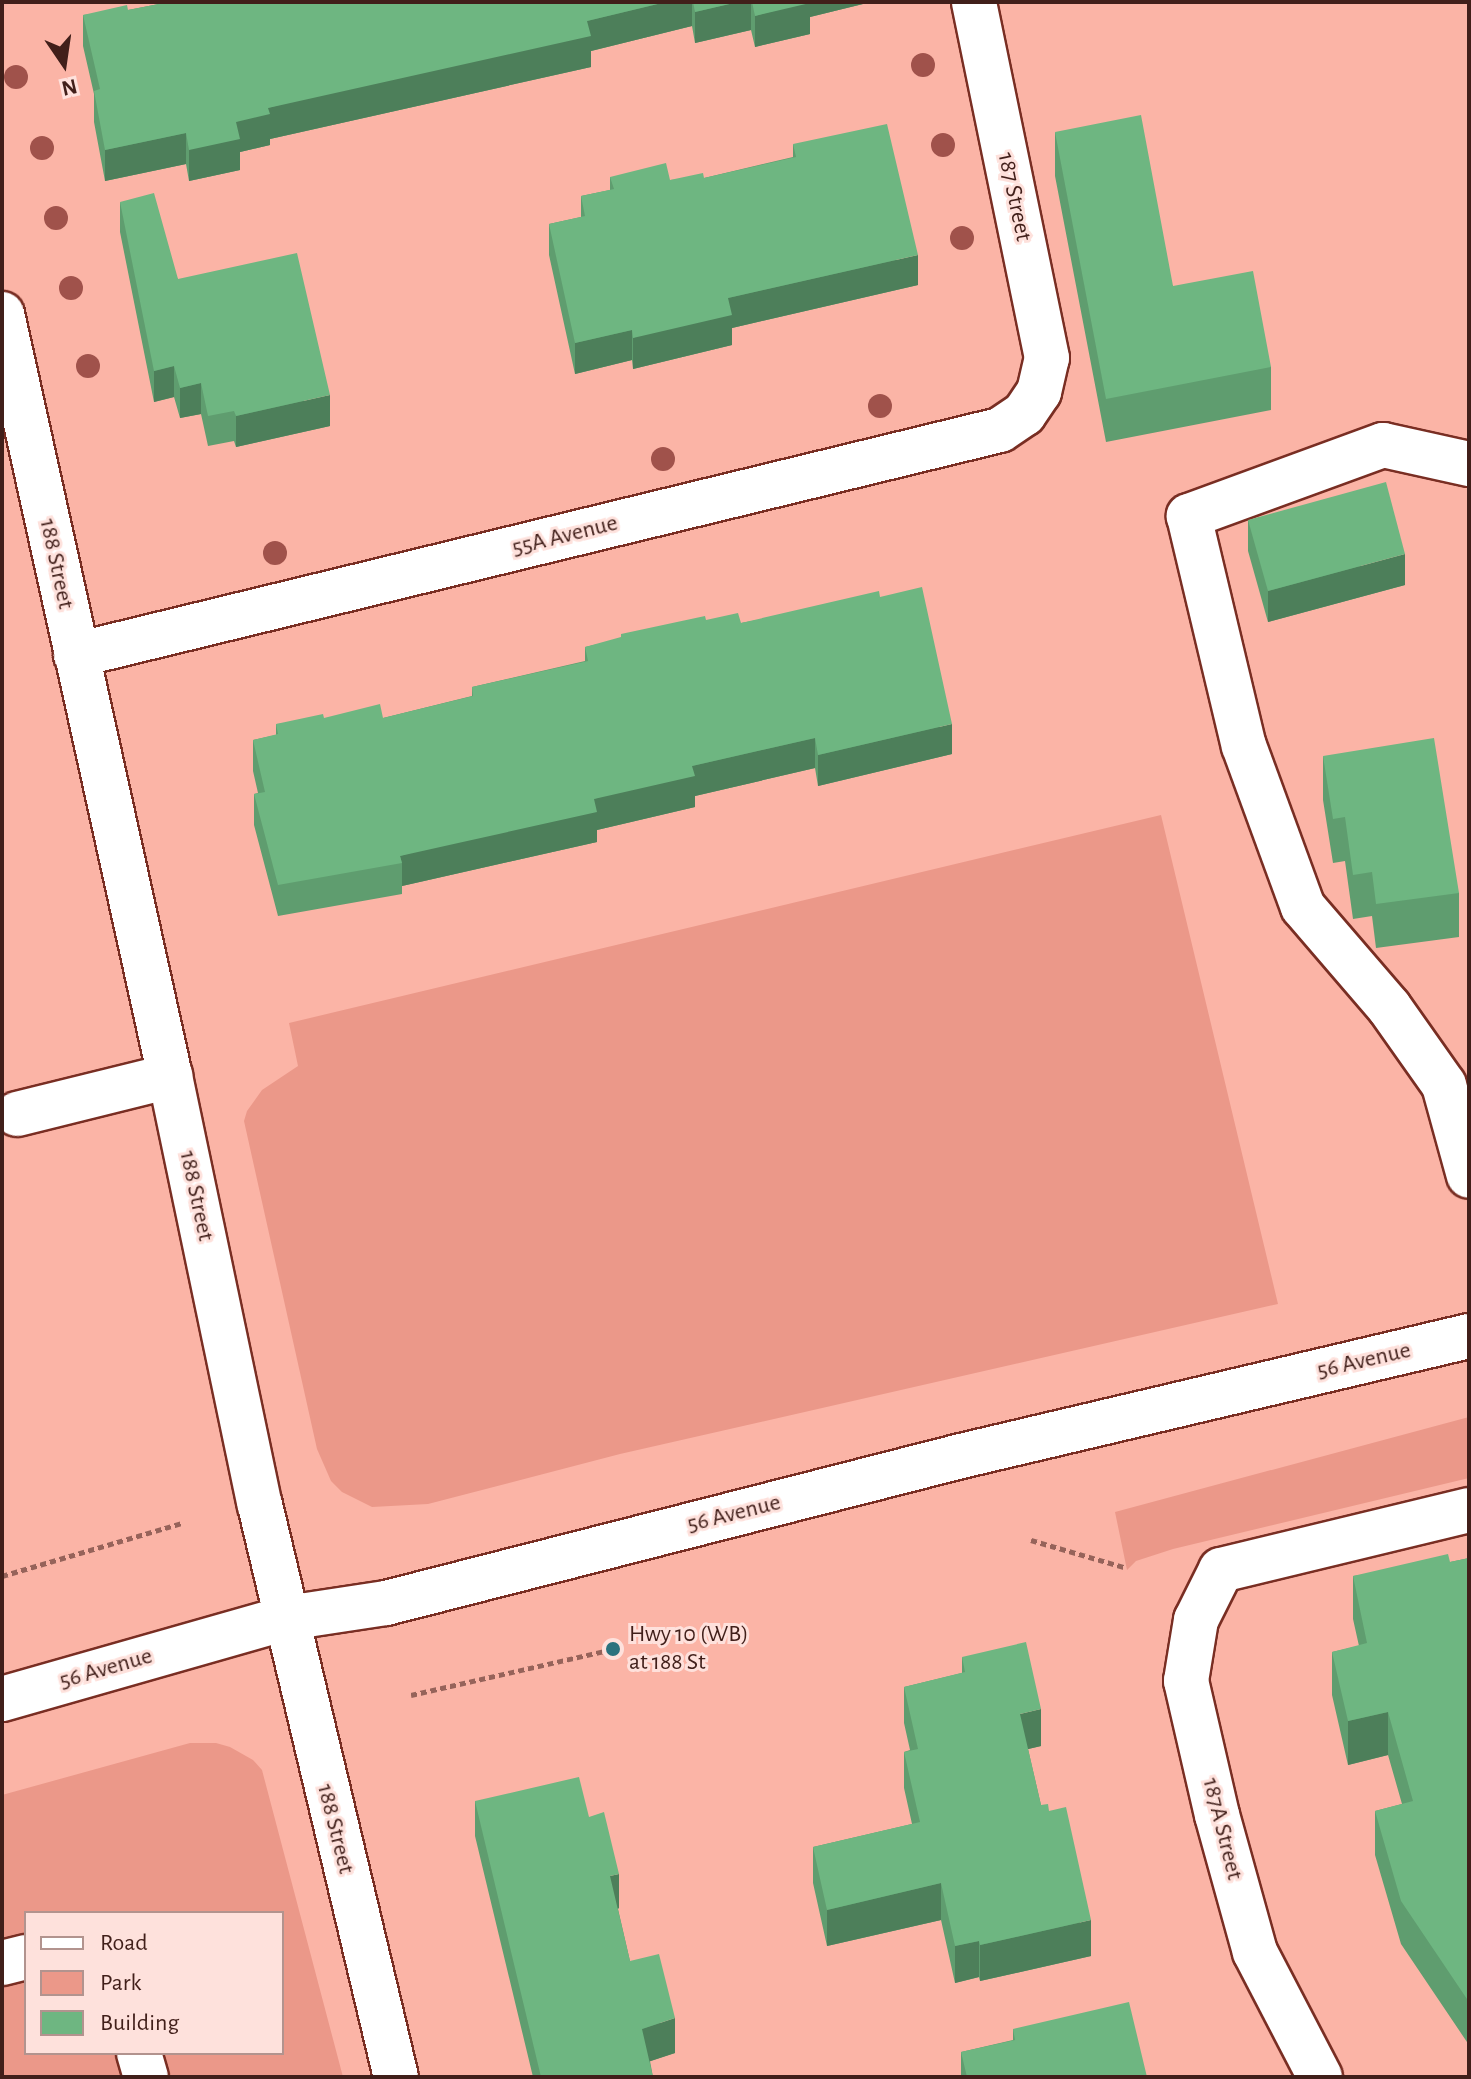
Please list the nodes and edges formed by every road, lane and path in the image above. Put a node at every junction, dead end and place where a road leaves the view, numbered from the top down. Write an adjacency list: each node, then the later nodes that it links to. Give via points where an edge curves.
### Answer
1 (974, 2): 3 (main road, 187 Street, via 1047,358)
2 (2, 314): 5 (main road, 188 Street)
3 (1039, 392): 5 (main road, 55A Avenue, via 1024,414 1000,430)
4 (1469, 464): 8 (main road, via 1383,445 1189,516 1244,746 1303,907 1389,1007 1444,1085)
5 (76, 655): 6 (main road, 188 Street)
6 (170, 1076): 7 (main road); 15 (main road, 188 Street)
7 (17, 1114)
8 (1469, 1176)
9 (1469, 1336): 15 (main road, 56 Avenue, via 961,1456 386,1603)
10 (1469, 1510): 24 (main road, 187A Street, via 1221,1570 1196,1620 1186,1681 1217,1815 1255,1952)
11 (182, 1523): 14 (path)
12 (1031, 1540): 13 (path)
13 (1124, 1567)
14 (2, 1576)
15 (287, 1618): 18 (main road, 56 Avenue); 23 (main road, 188 Street)
16 (613, 1649): 17 (path)
17 (411, 1695)
18 (2, 1699)
19 (24, 1958): 20 (main road)
20 (2, 1963)
21 (140, 2055): 22 (main road)
22 (146, 2077)
23 (396, 2077)
24 (1320, 2077)

